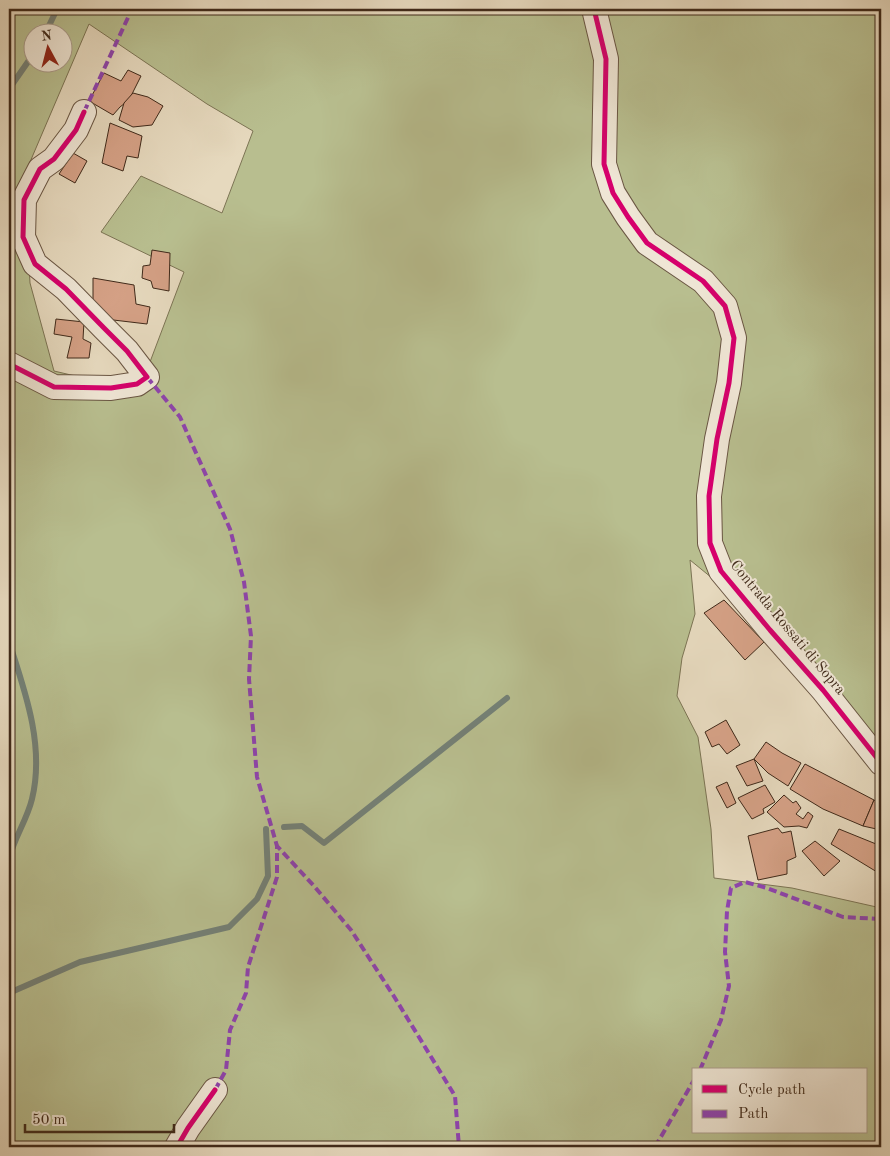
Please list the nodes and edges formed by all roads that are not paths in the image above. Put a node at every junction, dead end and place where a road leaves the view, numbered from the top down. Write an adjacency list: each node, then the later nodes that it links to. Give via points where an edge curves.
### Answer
1 (594, 9): 4 (street, Contrada Rossati di Sopra, via 606,59 604,164 613,193 647,243 703,282 725,306 734,338 709,496 710,543 721,571 823,690)
2 (84, 112): 3 (street, via 76,130 54,159 40,169 24,200 23,236 35,264 66,289 127,351 147,377 137,384 111,388 54,387)
3 (9, 364)
4 (881, 764)
5 (215, 1090): 6 (street)
6 (177, 1147)

